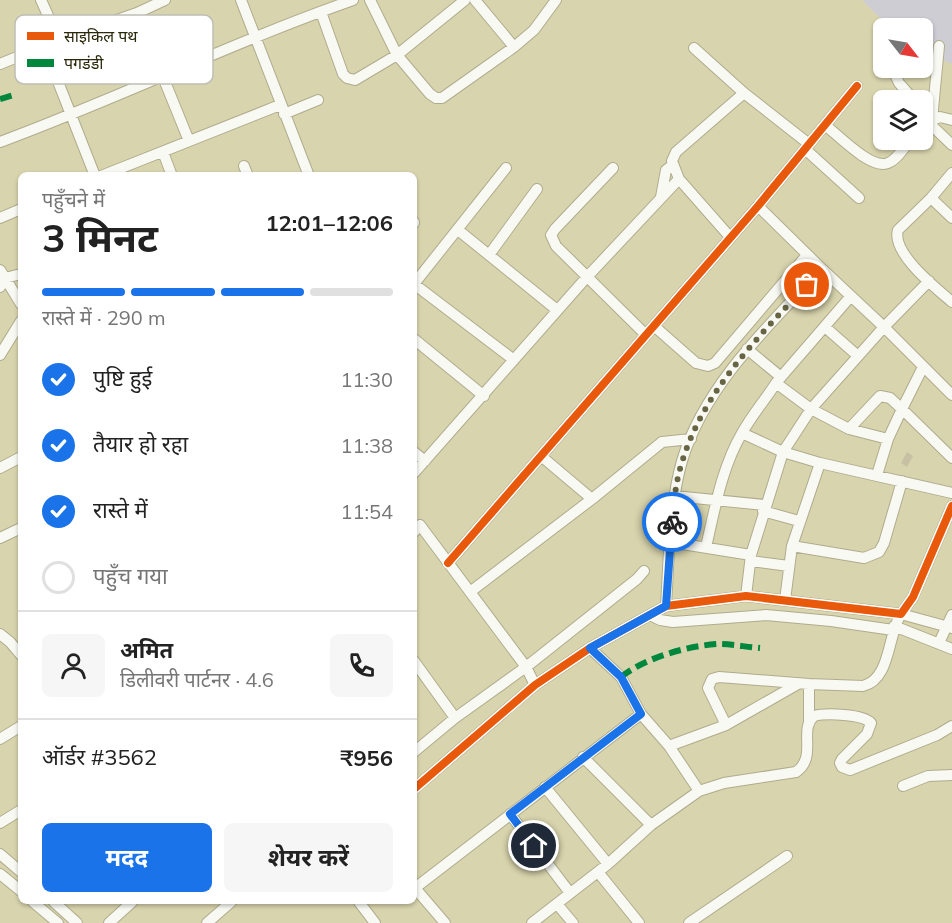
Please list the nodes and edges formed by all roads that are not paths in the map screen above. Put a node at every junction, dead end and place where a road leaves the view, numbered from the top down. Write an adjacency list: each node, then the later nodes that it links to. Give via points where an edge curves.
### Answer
1 (40, 0): 11 (street)
2 (165, 0): 10 (street)
3 (241, 0): 13 (street)
4 (351, 0): 9 (street)
5 (370, 0): 18 (street)
6 (465, 0): 18 (street)
7 (475, 0): 15 (street)
8 (556, 0): 15 (street, via 534,30)
9 (321, 12): 13 (street); 18 (street, via 347,78 354,80)
10 (137, 13): 12 (street)
11 (47, 15)
12 (131, 15)
13 (255, 37): 17 (street); 28 (street)
14 (939, 46): 25 (street)
15 (514, 47): 18 (street, via 442,98 430,94)
16 (694, 48): 26 (street)
17 (213, 55)
18 (397, 55)
19 (15, 58): 20 (street)
20 (0, 64)
21 (60, 84): 29 (street)
22 (146, 84): 29 (street)
23 (166, 84): 35 (street)
24 (857, 87): 33 (street)
25 (933, 90)
26 (744, 93): 37 (street); 40 (street, via 676,152)
27 (318, 100): 28 (street)
28 (282, 109): 35 (street); 46 (street)
29 (73, 115): 34 (street); 43 (street)
30 (933, 119): 31 (street)
31 (952, 120)
32 (933, 124): 36 (street)
33 (825, 125): 37 (street); 38 (street, via 869,161 888,163)
34 (0, 141)
35 (189, 141): 39 (street)
36 (952, 145)
37 (807, 147): 51 (street); 53 (street)
38 (902, 150)
39 (163, 152): 44 (street); 45 (street)
40 (673, 165): 48 (street); 50 (street, via 666,170)
41 (506, 168): 57 (street)
42 (613, 168): 65 (street, via 551,235 555,246)
43 (94, 172)
44 (110, 172)
45 (170, 172)
46 (307, 172)
47 (952, 173): 52 (street)
48 (678, 179): 50 (street); 58 (street)
49 (537, 189): 59 (street)
50 (661, 198): 65 (street)
51 (859, 198)
52 (931, 198): 56 (street); 66 (street, via 898,230 896,237 909,261)
53 (758, 206): 58 (street); 60 (street)
54 (18, 210): 55 (street)
55 (0, 218)
56 (952, 218)
57 (458, 230): 59 (street); 61 (street)
58 (730, 237): 73 (street)
59 (489, 255): 71 (street)
60 (808, 256): 62 (street); 73 (street, via 715,363 696,363)
61 (419, 268)
62 (820, 268): 68 (street); 78 (street)
63 (18, 275): 64 (street)
64 (2, 278): 69 (street)
65 (586, 278): 71 (street); 76 (street)
66 (928, 281): 70 (street); 75 (street)
67 (417, 286): 81 (street)
68 (851, 296): 74 (street); 75 (street)
69 (18, 300)
70 (952, 302)
71 (557, 310): 81 (street)
72 (18, 326): 79 (street)
73 (654, 326): 76 (street)
74 (825, 327): 80 (street); 83 (street)
75 (884, 327): 80 (street); 82 (street)
76 (645, 334): 94 (street)
77 (417, 341): 85 (street)
78 (747, 349): 83 (street); 90 (street, via 714,395)
79 (0, 354)
80 (858, 356): 86 (street)
81 (514, 360): 85 (street)
82 (923, 367): 84 (street); 87 (street)
83 (779, 380): 86 (street); 89 (street)
84 (952, 395)
85 (484, 396): 97 (street)
86 (811, 409): 88 (street); 92 (street)
87 (902, 409): 88 (street, via 890,398 880,396); 91 (street); 96 (street)
88 (849, 429): 91 (street)
89 (742, 433): 92 (street); 106 (street)
90 (691, 439): 104 (street); 105 (street, via 662,442)
91 (888, 440): 101 (street)
92 (783, 452): 98 (street); 108 (street)
93 (417, 454): 97 (street)
94 (541, 456): 105 (street); 117 (street)
95 (18, 458): 99 (street)
96 (952, 458)
97 (425, 461): 100 (street)
98 (820, 463): 101 (street); 109 (street)
99 (1, 464)
100 (417, 470)
101 (877, 475): 102 (street)
102 (903, 481): 103 (street); 114 (street, via 879,552 864,558)
103 (952, 492)
104 (674, 496): 106 (street); 113 (street)
105 (592, 499): 120 (street)
106 (717, 499): 108 (street); 115 (street)
107 (952, 506): 127 (street, via 913,597)
108 (764, 508): 109 (street); 116 (street)
109 (799, 521): 114 (street)
110 (417, 528): 117 (street, via 420,525)
111 (18, 529): 112 (street)
112 (0, 538)
113 (670, 542): 115 (street); 123 (street)
114 (792, 546): 118 (street)
115 (706, 547): 116 (street)
116 (751, 558): 118 (street); 121 (street)
117 (448, 563): 120 (street)
118 (789, 566): 122 (street)
119 (644, 571): 137 (street)
120 (470, 592): 137 (street)
121 (746, 596): 122 (street); 124 (street)
122 (785, 600): 125 (street)
123 (666, 606): 124 (street); 128 (street)
124 (705, 610): 125 (street, via 766,615); 128 (street, via 666,622)
125 (800, 611): 126 (street); 126 (street)
126 (831, 614): 127 (street); 131 (street)
127 (901, 614): 130 (street); 131 (street)
128 (650, 615): 134 (street)
129 (952, 615): 130 (street)
130 (950, 627): 133 (street)
131 (893, 628): 133 (street); 139 (street, via 883,670 871,684)
132 (0, 634): 136 (street)
133 (939, 643): 135 (street)
134 (590, 648): 140 (street); 141 (street, via 621,677)
135 (952, 649)
136 (18, 651)
137 (526, 668): 140 (street); 142 (street)
138 (417, 669): 142 (street)
139 (804, 684): 143 (street); 144 (street); 144 (street, via 712,679 708,688)
140 (535, 685): 152 (street)
141 (641, 714): 148 (street); 150 (street)
142 (455, 718): 149 (street)
143 (808, 721): 145 (street, via 819,715 870,721 867,734 840,763 850,770); 155 (street, via 806,760 796,772 724,783)
144 (726, 725): 148 (street)
145 (952, 726)
146 (18, 728): 147 (street)
147 (0, 739)
148 (669, 746): 155 (street)
149 (417, 750)
150 (583, 757): 154 (street); 159 (street)
151 (952, 775): 153 (street, via 928,776)
152 (417, 786)
153 (903, 786)
154 (545, 787): 157 (street); 162 (street)
155 (699, 791): 159 (street)
156 (18, 812): 158 (street)
157 (510, 814): 166 (street); 169 (street)
158 (0, 823)
159 (651, 825): 162 (street)
160 (0, 854): 163 (street)
161 (787, 856): 185 (street)
162 (608, 864): 164 (street)
163 (18, 866)
164 (598, 872): 169 (street); 184 (street)
165 (0, 874): 167 (street)
166 (417, 886)
167 (18, 889)
168 (417, 890): 181 (street)
169 (570, 893): 175 (street)
170 (35, 904): 176 (street)
171 (56, 904): 177 (street)
172 (130, 904): 178 (street)
173 (229, 904): 179 (street)
174 (361, 904): 180 (street)
175 (557, 904): 182 (street); 183 (street)
176 (58, 923)
177 (77, 923)
178 (109, 923)
179 (207, 923)
180 (375, 923)
181 (445, 923)
182 (532, 923)
183 (573, 923)
184 (639, 923)
185 (689, 923)

